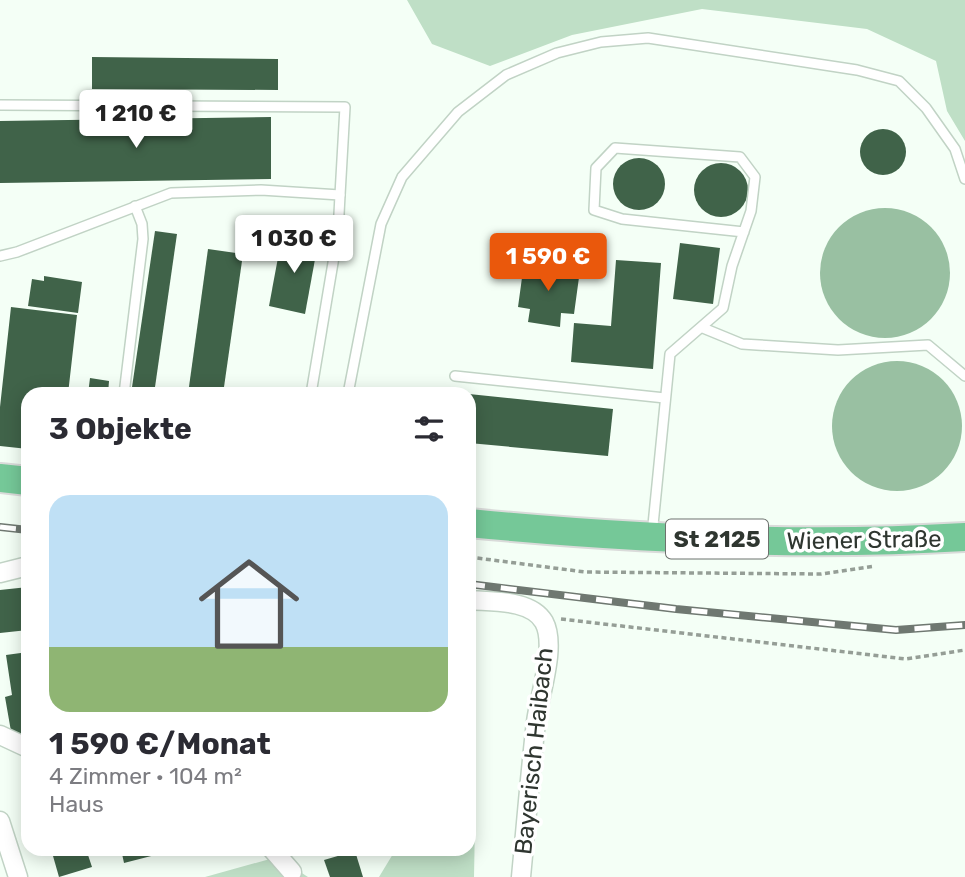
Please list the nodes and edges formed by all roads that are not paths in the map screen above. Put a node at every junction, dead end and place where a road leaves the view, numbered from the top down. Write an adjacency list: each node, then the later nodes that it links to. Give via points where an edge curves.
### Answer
1 (0, 106): 3 (lane, via 345,107)
2 (965, 178): 12 (lane, via 955,149 899,80 648,38 601,42 557,53 506,75 458,112 402,177 381,224)
3 (340, 194): 4 (lane, via 261,190 171,193); 11 (lane, via 338,233)
4 (135, 206): 6 (lane); 10 (lane, via 143,239)
5 (744, 232): 5 (lane, via 755,177 740,157 615,148 596,168 594,210 622,219); 7 (lane, via 723,307)
6 (0, 256)
7 (703, 328): 9 (lane, via 742,344 838,350 928,345); 13 (lane, via 670,354)
8 (455, 376): 13 (lane)
9 (965, 376)
10 (125, 387)
11 (312, 387)
12 (349, 387)
13 (665, 398): 17 (lane)
14 (0, 478): 15 (main road)
15 (21, 480)
16 (476, 524): 17 (main road, Wiener Straße / St 2125)
17 (652, 537): 18 (main road, Wiener Straße / St 2125, via 792,542)
18 (965, 537)
19 (21, 568): 20 (street)
20 (0, 573)
21 (476, 601): 28 (street, Bayerisch Haibach, via 527,607 546,629 547,663 536,720)
22 (0, 735): 23 (street)
23 (21, 745)
24 (0, 821): 27 (street)
25 (277, 856): 26 (street)
26 (292, 872)
27 (18, 877)
28 (521, 877)

